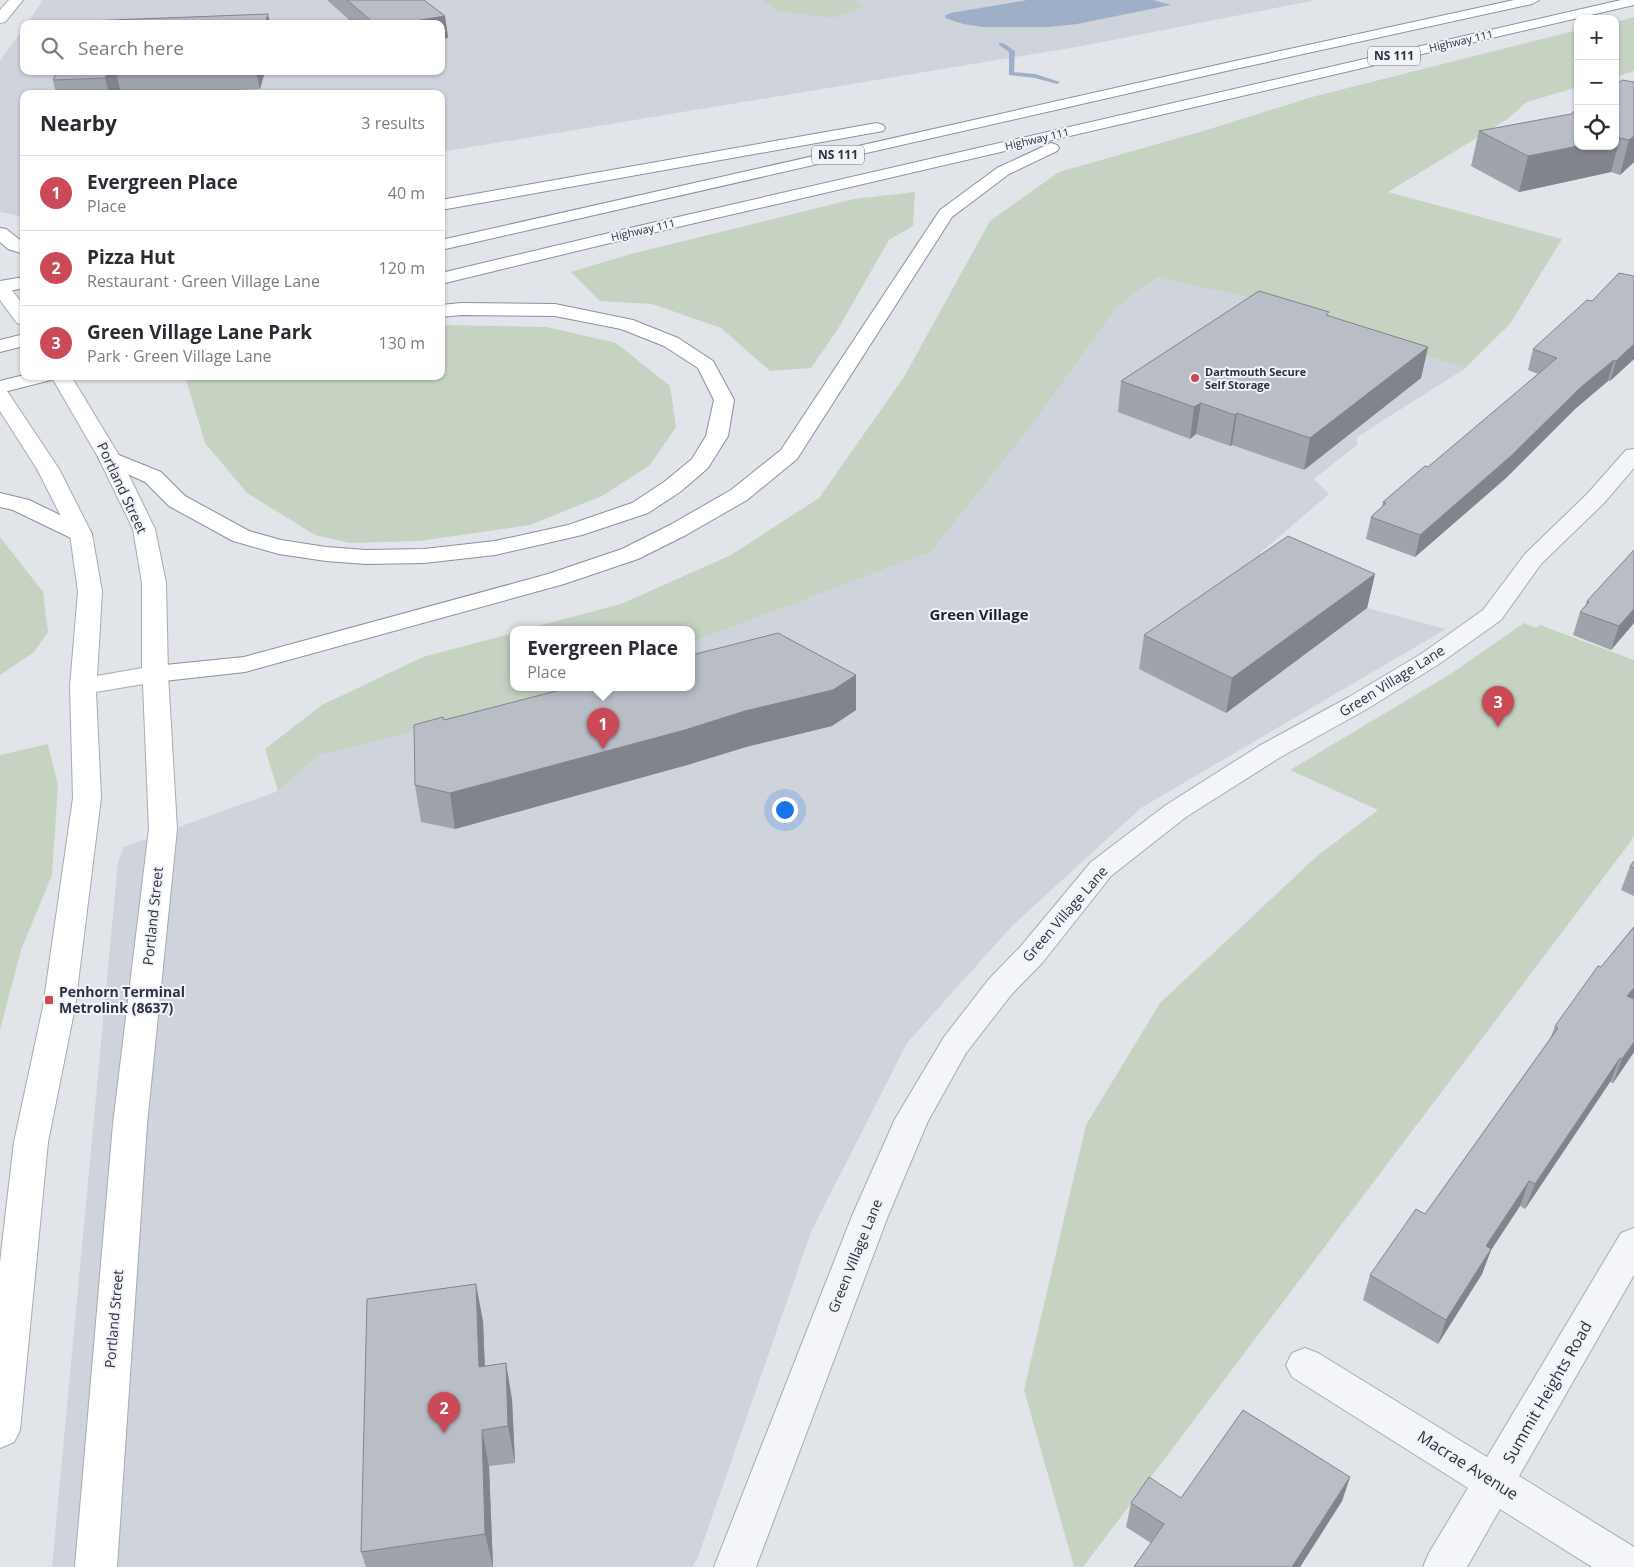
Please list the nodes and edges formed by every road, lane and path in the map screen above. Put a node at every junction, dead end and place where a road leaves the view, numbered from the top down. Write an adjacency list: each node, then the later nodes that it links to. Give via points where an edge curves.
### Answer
1 (16, 0): 4 (main road)
2 (1532, 0): 5 (main road, Highway 111 / NS 111)
3 (1634, 1): 6 (main road, Highway 111 / NS 111)
4 (0, 19)
5 (1235, 65): 7 (main road); 11 (main road, Highway 111 / NS 111)
6 (1155, 112): 13 (main road, Highway 111 / NS 111); 28 (main road, via 1051,147 1003,171 946,214 789,454 739,495 678,530 630,554 556,579 245,664)
7 (926, 119)
8 (888, 126): 9 (main road)
9 (445, 204)
10 (0, 233): 12 (main road)
11 (445, 244)
12 (20, 247)
13 (445, 278)
14 (20, 283): 15 (main road)
15 (0, 288): 17 (main road)
16 (445, 311): 25 (main road, via 555,310 626,324 671,342 706,365 724,400 717,436 700,463 640,508 574,530 495,548 424,556 326,554 279,547 241,536 177,501 153,477)
17 (20, 313)
18 (20, 341): 19 (main road)
19 (0, 346)
20 (31, 380): 23 (main road)
21 (37, 380): 23 (main road)
22 (63, 380): 25 (main road, Portland Street)
23 (5, 388): 27 (main road, via 22,428 48,469)
24 (1634, 456): 35 (street, Green Village Lane, via 1533,559 1492,615 1430,659 1269,752 1176,811 1101,869 1032,954 1000,987 955,1045 912,1119 860,1241)
25 (109, 457): 28 (main road, Portland Street, via 144,529 154,583)
26 (0, 500): 27 (main road, via 21,505)
27 (81, 534): 29 (main road, via 90,592)
28 (155, 674): 29 (main road); 34 (main road, Portland Street, via 163,829 130,1124)
29 (83, 686): 32 (main road, via 87,798 59,1007 31,1142)
30 (1634, 1243): 33 (street, Summit Heights Road)
31 (1305, 1365): 33 (street, Macrae Avenue)
32 (0, 1430)
33 (1495, 1482): 36 (street, Summit Heights Road); 37 (street, Macrae Avenue)
34 (96, 1567)
35 (735, 1567)
36 (1444, 1567)
37 (1629, 1567)

